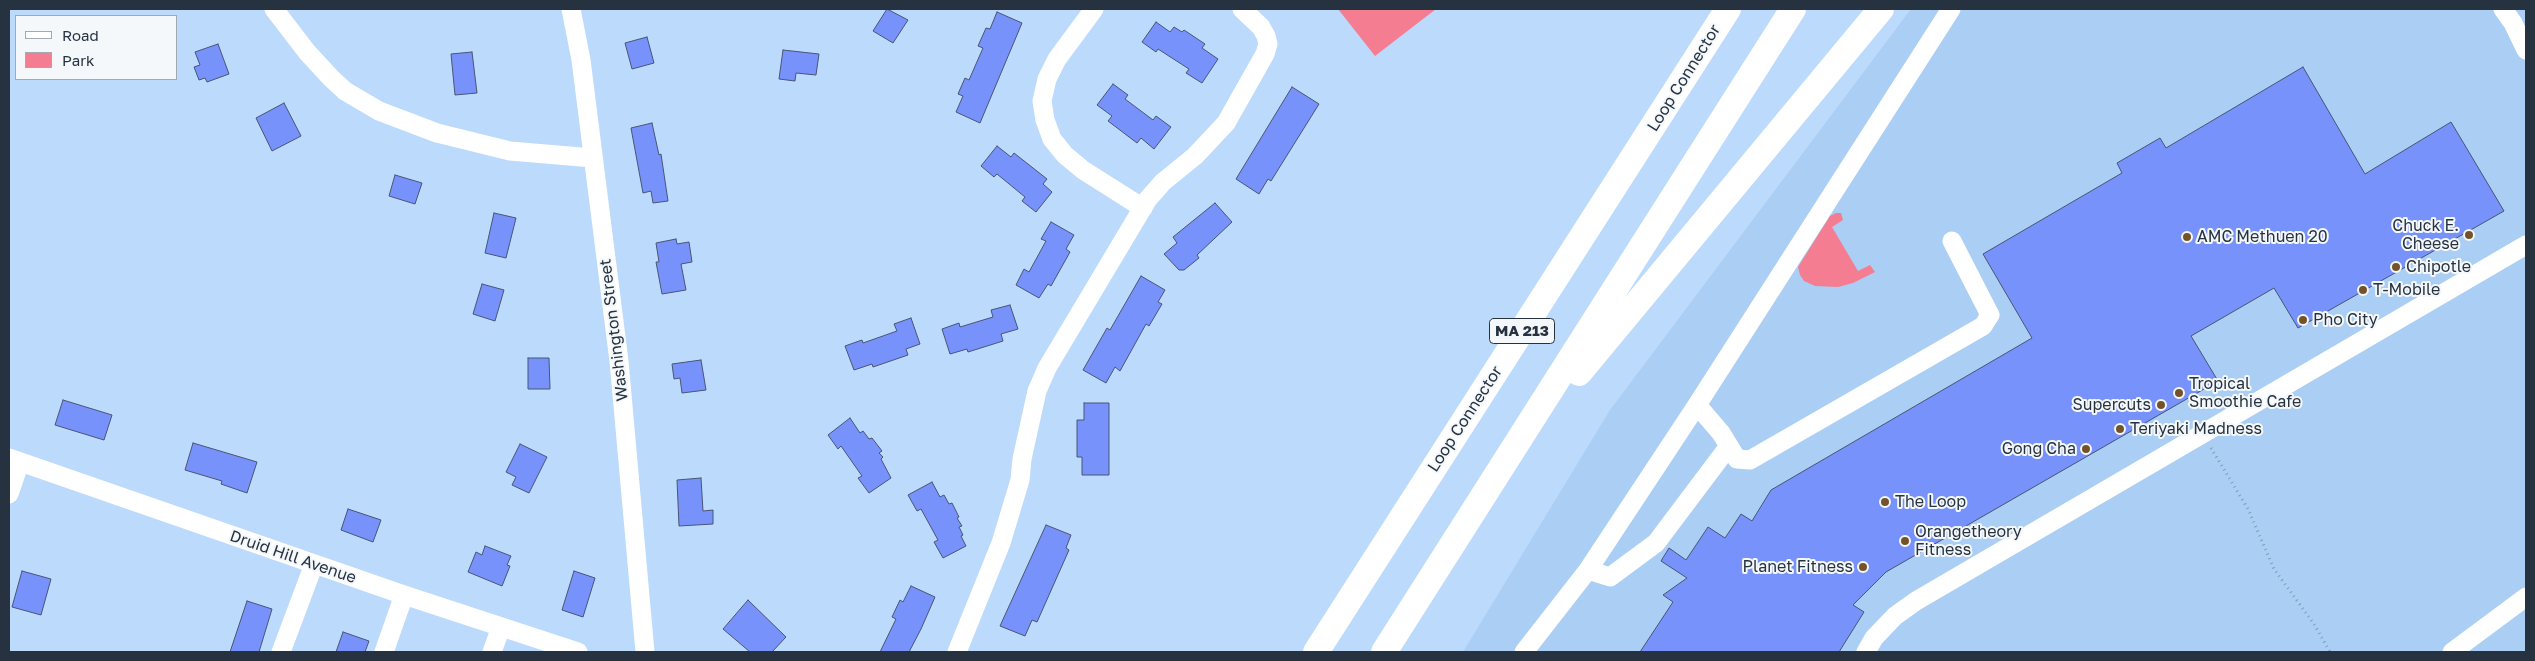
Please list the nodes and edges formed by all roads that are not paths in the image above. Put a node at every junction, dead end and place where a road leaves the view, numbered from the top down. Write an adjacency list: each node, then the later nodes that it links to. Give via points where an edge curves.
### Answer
1 (274, 9): 11 (street, via 331,78 345,91 378,111 438,133 510,151)
2 (571, 9): 11 (street, Washington Street)
3 (1094, 9): 12 (street, via 1057,59 1047,79 1042,101 1045,120 1052,138 1065,155 1082,170)
4 (1242, 9): 12 (street, via 1266,36 1268,44 1259,68 1226,123 1195,156 1163,182)
5 (1728, 9): 31 (highway, Loop Connector / MA 213)
6 (1792, 9): 17 (highway, MA 213)
7 (1881, 9): 17 (highway)
8 (1951, 9): 15 (street)
9 (2503, 9): 10 (street)
10 (2526, 50)
11 (593, 158): 29 (street, Washington Street, via 619,361)
12 (1143, 208): 30 (street, via 1052,359 1037,391 1020,480 1008,522)
13 (1952, 241): 16 (street, via 1990,315 1983,326 1750,460 1737,459)
14 (2526, 245): 34 (street, via 1916,601 1895,616 1874,638)
15 (1697, 405): 16 (street); 21 (street)
16 (1729, 446): 21 (street, via 1656,543 1610,577)
17 (1508, 459): 32 (highway, MA 213)
18 (14, 460): 19 (street); 20 (street, Druid Hill Avenue)
19 (9, 494)
20 (314, 564): 22 (street, Druid Hill Avenue); 25 (street)
21 (1588, 570): 33 (street)
22 (404, 595): 24 (street, Druid Hill Avenue); 26 (street)
23 (2526, 597): 35 (street)
24 (501, 627): 27 (street); 28 (street, Druid Hill Avenue)
25 (281, 652)
26 (384, 652)
27 (492, 652)
28 (578, 652)
29 (645, 652)
30 (957, 652)
31 (1316, 652)
32 (1384, 652)
33 (1524, 652)
34 (1866, 652)
35 (2452, 652)

